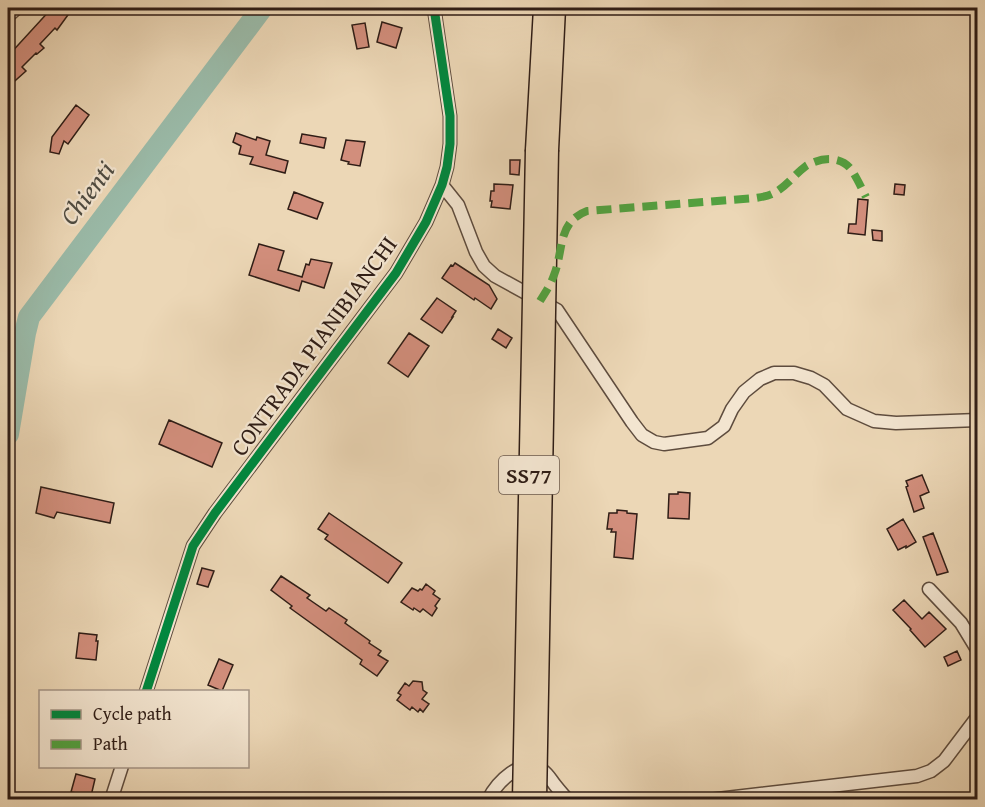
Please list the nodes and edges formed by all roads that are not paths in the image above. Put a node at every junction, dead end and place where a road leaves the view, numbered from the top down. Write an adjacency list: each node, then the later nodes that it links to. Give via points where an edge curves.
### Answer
1 (17, 8): 5 (street)
2 (434, 8): 6 (street, CONTRADA PIANIBIANCHI, via 450,116 450,144)
3 (543, 8): 15 (highway, SS77, bridge, via 535,150)
4 (556, 8): 16 (highway, SS77, bridge, via 549,150)
5 (8, 16)
6 (442, 185): 7 (street, via 458,205 484,266 557,310 632,422 654,442 708,438 724,426 744,392 774,373 811,378 824,385 847,409 874,421); 10 (street, CONTRADA PIANIBIANCHI, via 396,273 193,546)
7 (978, 420)
8 (929, 589): 9 (street, via 961,623)
9 (978, 651)
10 (147, 690)
11 (978, 716): 18 (street, via 944,761 917,776)
12 (121, 768): 13 (street)
13 (111, 800)
14 (488, 800): 17 (street, via 506,777 528,767 547,774)
15 (522, 800)
16 (537, 800)
17 (568, 800)
18 (710, 800)

